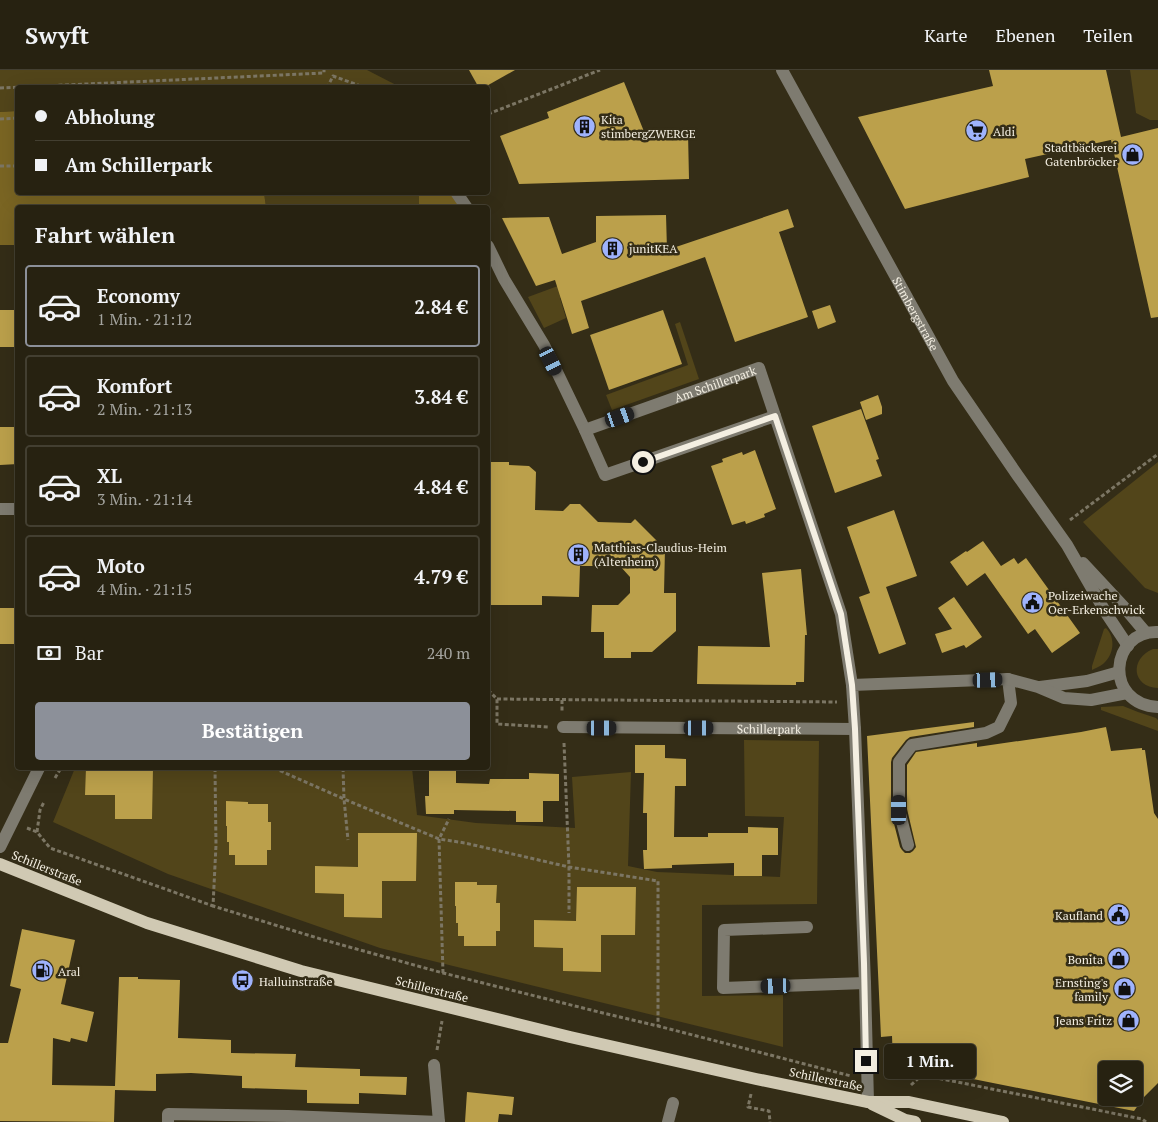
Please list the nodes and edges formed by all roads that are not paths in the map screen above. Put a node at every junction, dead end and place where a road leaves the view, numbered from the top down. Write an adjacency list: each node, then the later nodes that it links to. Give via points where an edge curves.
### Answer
1 (782, 70): 7 (street, Stimbergstraße, via 953,381)
2 (490, 250): 4 (street, via 544,345)
3 (775, 416): 4 (street, via 605,475); 4 (street, Am Schillerpark, via 759,368); 12 (street, Am Schillerpark, via 841,614)
4 (585, 430)
5 (15, 508): 6 (street)
6 (0, 509)
7 (1067, 545): 8 (street, Stimbergstraße); 9 (street, Stimbergstraße)
8 (1152, 633): 9 (street, Stimbergstraße)
9 (1128, 646): 10 (street, via 1121,658)
10 (1119, 672): 13 (street, via 1088,681); 14 (street)
11 (1008, 680): 12 (street); 13 (street); 19 (street, via 1010,703 999,727 986,733 912,746 899,762 899,810)
12 (852, 685): 17 (street, Am Schillerpark)
13 (1038, 687): 14 (street, via 1064,698 1091,700)
14 (1127, 693): 15 (street, via 1144,705)
15 (1158, 707)
16 (563, 727): 17 (street, Schillerpark)
17 (855, 729): 23 (street, Am Schillerpark)
18 (38, 770): 20 (street)
19 (908, 845)
20 (0, 847)
21 (0, 864): 26 (main road, Schillerstraße, via 147,923 301,971 570,1037)
22 (807, 927): 23 (street, via 724,930 722,988)
23 (865, 983): 26 (street, Am Schillerpark)
24 (434, 1065): 29 (street)
25 (673, 1102): 30 (street)
26 (868, 1102): 31 (main road, Schillerstraße); 32 (main road, Schillerstraße, via 909,1102)
27 (168, 1118): 28 (street)
28 (288, 1119): 29 (street)
29 (439, 1122)
30 (668, 1122)
31 (915, 1122)
32 (1004, 1122)

